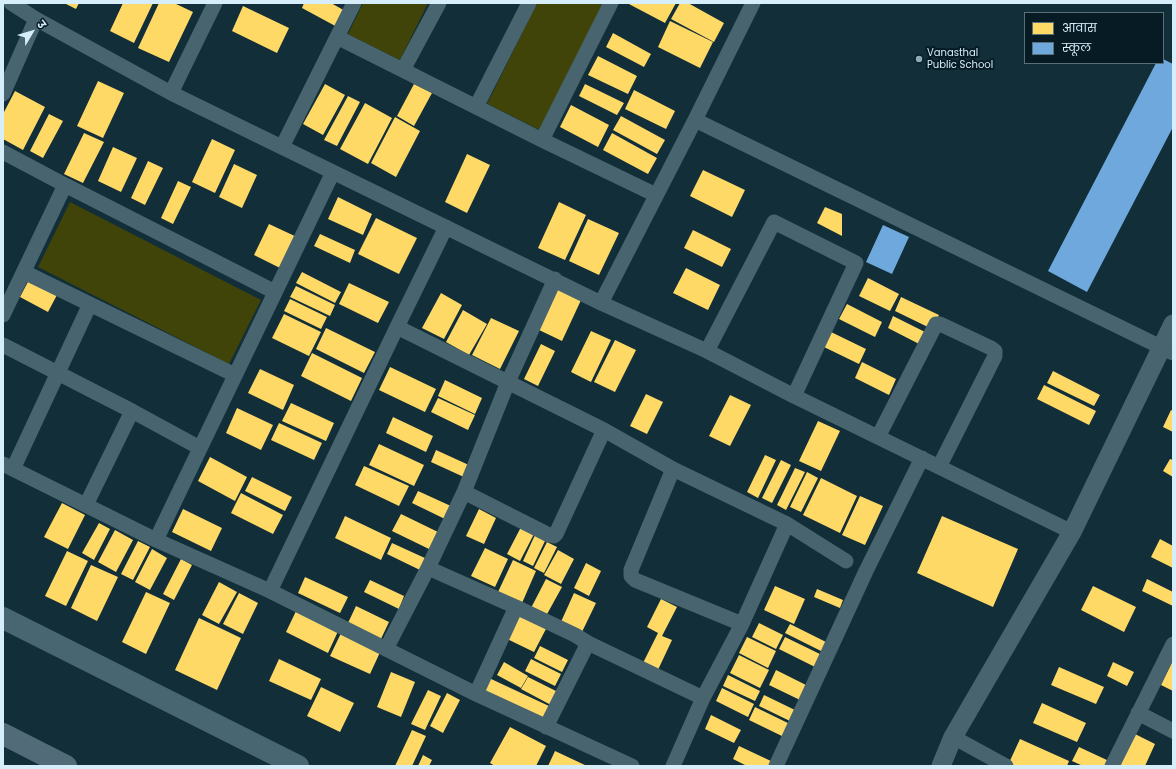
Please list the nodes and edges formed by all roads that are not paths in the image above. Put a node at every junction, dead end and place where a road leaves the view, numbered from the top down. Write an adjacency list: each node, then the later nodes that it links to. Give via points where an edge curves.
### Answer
1 (11, 3): 8 (street)
2 (215, 3): 11 (street)
3 (354, 3): 9 (street)
4 (439, 3): 10 (street)
5 (529, 3): 13 (street)
6 (611, 3): 15 (street)
7 (753, 3): 14 (street)
8 (36, 19): 11 (street); 12 (street)
9 (337, 38): 10 (street); 16 (street)
10 (403, 70): 13 (street)
11 (171, 93): 16 (street)
12 (3, 94)
13 (476, 107): 15 (street)
14 (695, 120): 20 (street); 31 (street)
15 (542, 140): 20 (street)
16 (282, 147): 18 (street)
17 (3, 152): 19 (street)
18 (333, 172): 21 (street); 24 (street)
19 (65, 185): 22 (street); 24 (street)
20 (656, 195): 25 (street)
21 (446, 227): 23 (street); 29 (street)
22 (24, 272): 26 (street); 27 (street)
23 (555, 279): 25 (street); 35 (street)
24 (276, 292): 34 (street)
25 (601, 302): 32 (street)
26 (90, 304): 33 (street); 34 (street)
27 (3, 315)
28 (1173, 324): 31 (street)
29 (396, 327): 35 (street); 52 (street)
30 (3, 345): 33 (street)
31 (1168, 350): 48 (street)
32 (707, 351): 36 (street); 36 (street, via 774,222 856,263)
33 (57, 372): 37 (street); 42 (street)
34 (235, 375): 40 (street)
35 (508, 382): 38 (street); 45 (street)
36 (794, 396): 39 (street)
37 (132, 411): 40 (street); 46 (street)
38 (604, 430): 44 (street); 45 (street, via 554,536)
39 (878, 437): 41 (street); 43 (street, via 936,324 991,348 995,351 995,356)
40 (200, 448): 49 (street)
41 (922, 458): 43 (street); 70 (street, via 866,571)
42 (8, 466): 46 (street)
43 (939, 467): 48 (street)
44 (674, 469): 47 (street); 55 (street, via 631,570 631,576 635,580)
45 (464, 492): 51 (street)
46 (86, 505): 49 (street)
47 (788, 524): 50 (street); 55 (street)
48 (1072, 532): 65 (street)
49 (156, 540): 52 (street)
50 (846, 561)
51 (428, 568): 53 (street); 58 (street)
52 (270, 591): 58 (street)
53 (516, 607): 56 (street); 59 (street)
54 (3, 618): 67 (main road)
55 (742, 624): 60 (street)
56 (588, 643): 60 (street); 62 (street)
57 (1172, 648): 61 (street)
58 (386, 649): 59 (street)
59 (476, 694): 62 (street)
60 (703, 698): 69 (street)
61 (1138, 713): 63 (street); 73 (street)
62 (546, 727): 68 (street)
63 (1173, 731)
64 (3, 734): 66 (highway)
65 (953, 738): 71 (street); 72 (street)
66 (66, 766)
67 (298, 766)
68 (632, 766)
69 (673, 766)
70 (776, 766)
71 (941, 766)
72 (1006, 766)
73 (1112, 766)

